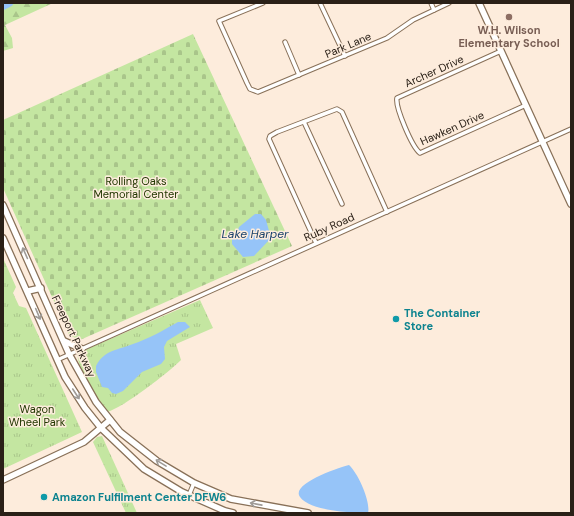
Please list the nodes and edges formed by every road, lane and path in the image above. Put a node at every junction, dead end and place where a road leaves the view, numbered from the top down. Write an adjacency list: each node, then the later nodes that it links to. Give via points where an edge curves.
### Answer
1 (263, 3): 10 (street, Park Lane, via 219,21 250,89 258,92)
2 (320, 3): 9 (street)
3 (431, 3): 6 (street)
4 (449, 3): 6 (street, Park Lane)
5 (479, 3): 8 (main road)
6 (434, 10): 9 (street, Park Lane, via 413,20 388,38)
7 (285, 42): 10 (street)
8 (501, 51): 11 (street, Archer Drive); 12 (main road)
9 (345, 56): 10 (street, Park Lane)
10 (299, 75)
11 (397, 98): 12 (street, Hawken Drive, via 397,107 415,148 420,153)
12 (526, 105): 15 (main road)
13 (304, 122): 16 (street); 19 (street, via 337,109 342,112); 21 (street, via 277,132 270,136 269,140)
14 (571, 129): 15 (street, Ruby Road)
15 (542, 141): 17 (main road); 19 (street, Ruby Road)
16 (342, 204)
17 (571, 204)
18 (3, 205): 22 (main road, Freeport Parkway, one-way to 18)
19 (387, 212): 21 (street, Ruby Road)
20 (3, 238): 23 (main road)
21 (316, 243): 26 (street, Ruby Road)
22 (41, 288): 23 (main road); 24 (main road); 25 (main road, Freeport Parkway)
23 (28, 291): 24 (main road)
24 (31, 298): 28 (main road, one-way to 28)
25 (63, 340): 26 (main road); 27 (main road, Freeport Parkway)
26 (82, 349): 27 (street, Ruby Road)
27 (69, 354): 28 (street, Ruby Road); 29 (main road, Freeport Parkway, via 96,402)
28 (57, 360): 30 (main road, one-way to 30, via 74,392)
29 (110, 420): 30 (main road); 32 (main road, Freeport Parkway, one-way to 29, via 131,442)
30 (101, 428): 31 (main road, via 79,445); 33 (main road, via 144,469)
31 (3, 480)
32 (194, 483): 33 (street); 34 (main road, Freeport Parkway, one-way to 32, via 231,499)
33 (189, 495): 35 (main road, via 224,512)
34 (283, 511): 36 (main road, Freeport Parkway)
35 (233, 513)
36 (308, 513)

